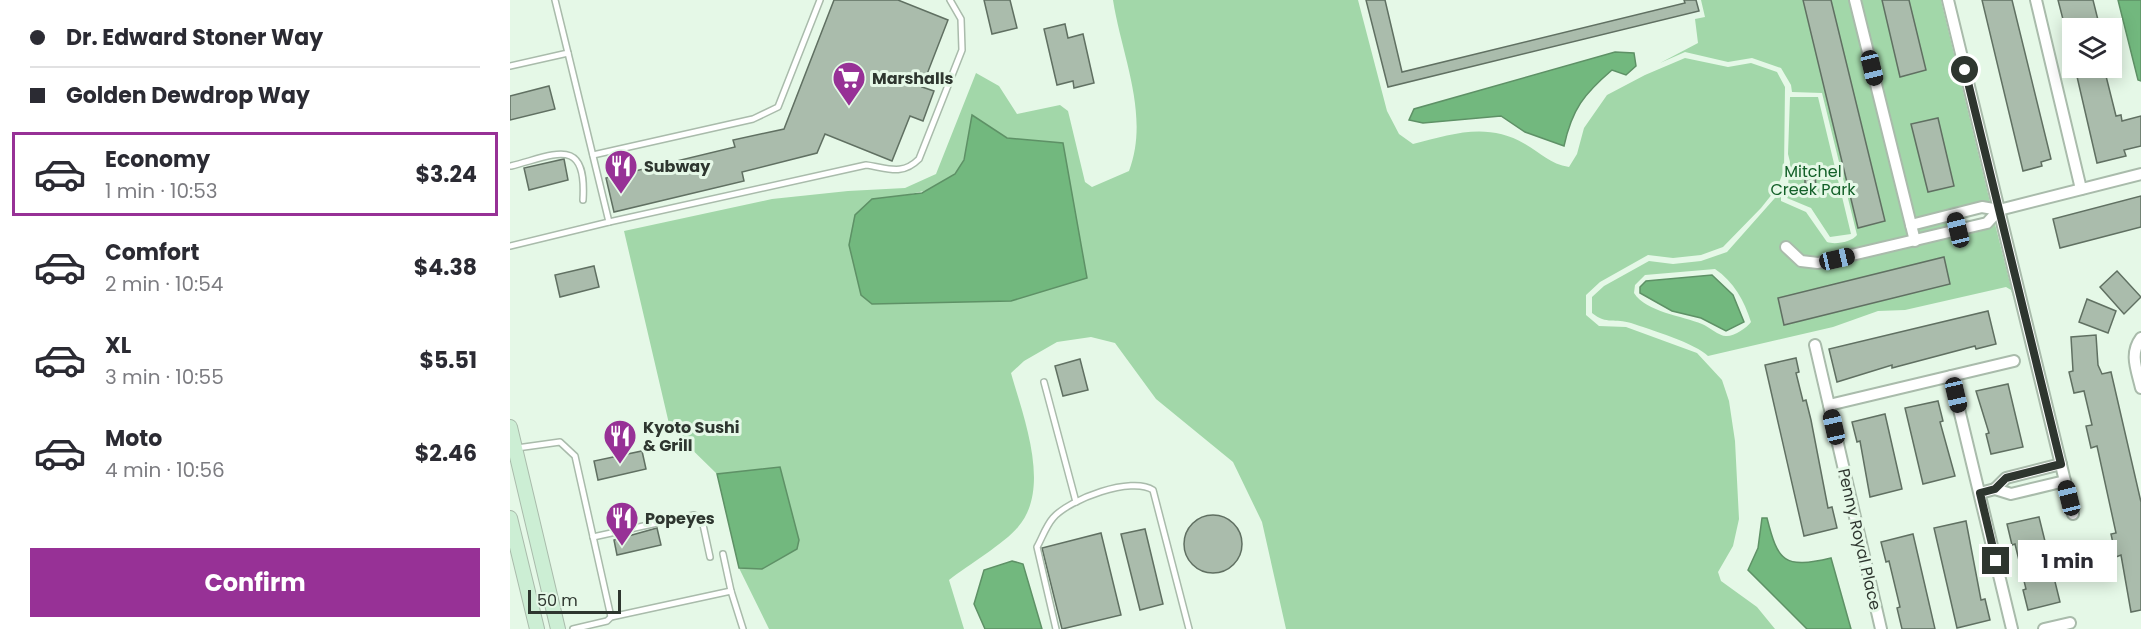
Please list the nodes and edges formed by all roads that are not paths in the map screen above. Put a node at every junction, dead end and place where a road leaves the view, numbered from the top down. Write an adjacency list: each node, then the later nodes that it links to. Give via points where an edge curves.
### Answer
1 (555, 0): 7 (lane)
2 (820, 0): 9 (lane, via 778,107 753,119)
3 (950, 0): 16 (lane, via 961,19 962,50 919,159 910,168 898,172 866,165)
4 (1855, 0): 17 (street)
5 (1948, 0): 14 (street)
6 (2036, 0): 12 (street)
7 (568, 53): 8 (lane); 9 (lane)
8 (510, 66)
9 (593, 155): 16 (lane)
10 (511, 166): 13 (lane, via 562,153 572,155 579,162)
11 (2141, 174): 12 (street)
12 (2081, 189): 14 (street)
13 (583, 200)
14 (1999, 210): 15 (street, via 1982,207); 18 (street, via 1987,223); 31 (street)
15 (1954, 214): 17 (street); 18 (street)
16 (609, 222): 20 (lane)
17 (1911, 225): 19 (street)
18 (1958, 230): 19 (street)
19 (1915, 241): 21 (street, via 1818,263 1801,261)
20 (510, 246)
21 (1786, 247)
22 (2141, 338): 27 (street, via 2135,346 2134,360)
23 (1815, 345): 28 (street, Penny Royal Place)
24 (2014, 361): 25 (street)
25 (1952, 376): 28 (street); 38 (street)
26 (1044, 382): 39 (lane)
27 (2141, 388)
28 (1829, 405): 56 (street, Penny Royal Place)
29 (510, 427): 30 (main road)
30 (513, 447): 42 (lane, via 560,442 568,447 575,456); 50 (main road)
31 (2061, 464): 32 (street); 34 (street)
32 (2029, 472): 33 (street); 36 (street)
33 (2013, 476): 35 (street); 37 (street)
34 (2065, 482): 36 (street); 40 (street)
35 (1995, 489): 37 (street); 38 (street)
36 (2033, 489): 37 (street)
37 (2017, 492)
38 (1980, 493): 57 (street)
39 (1076, 502): 54 (lane, via 1054,517 1036,547); 55 (lane, via 1086,495 1141,484 1153,490)
40 (2073, 514)
41 (510, 518): 49 (main road)
42 (593, 537): 44 (lane, via 694,515 702,520); 46 (lane)
43 (723, 554): 45 (lane)
44 (710, 557)
45 (731, 591): 46 (lane); 53 (lane)
46 (611, 617): 47 (lane)
47 (603, 622): 51 (lane); 52 (lane)
48 (2070, 623): 58 (street)
49 (537, 629)
50 (558, 629)
51 (573, 629)
52 (604, 629)
53 (743, 629)
54 (1056, 629)
55 (1189, 629)
56 (1881, 629)
57 (2012, 629)
58 (2044, 629)

